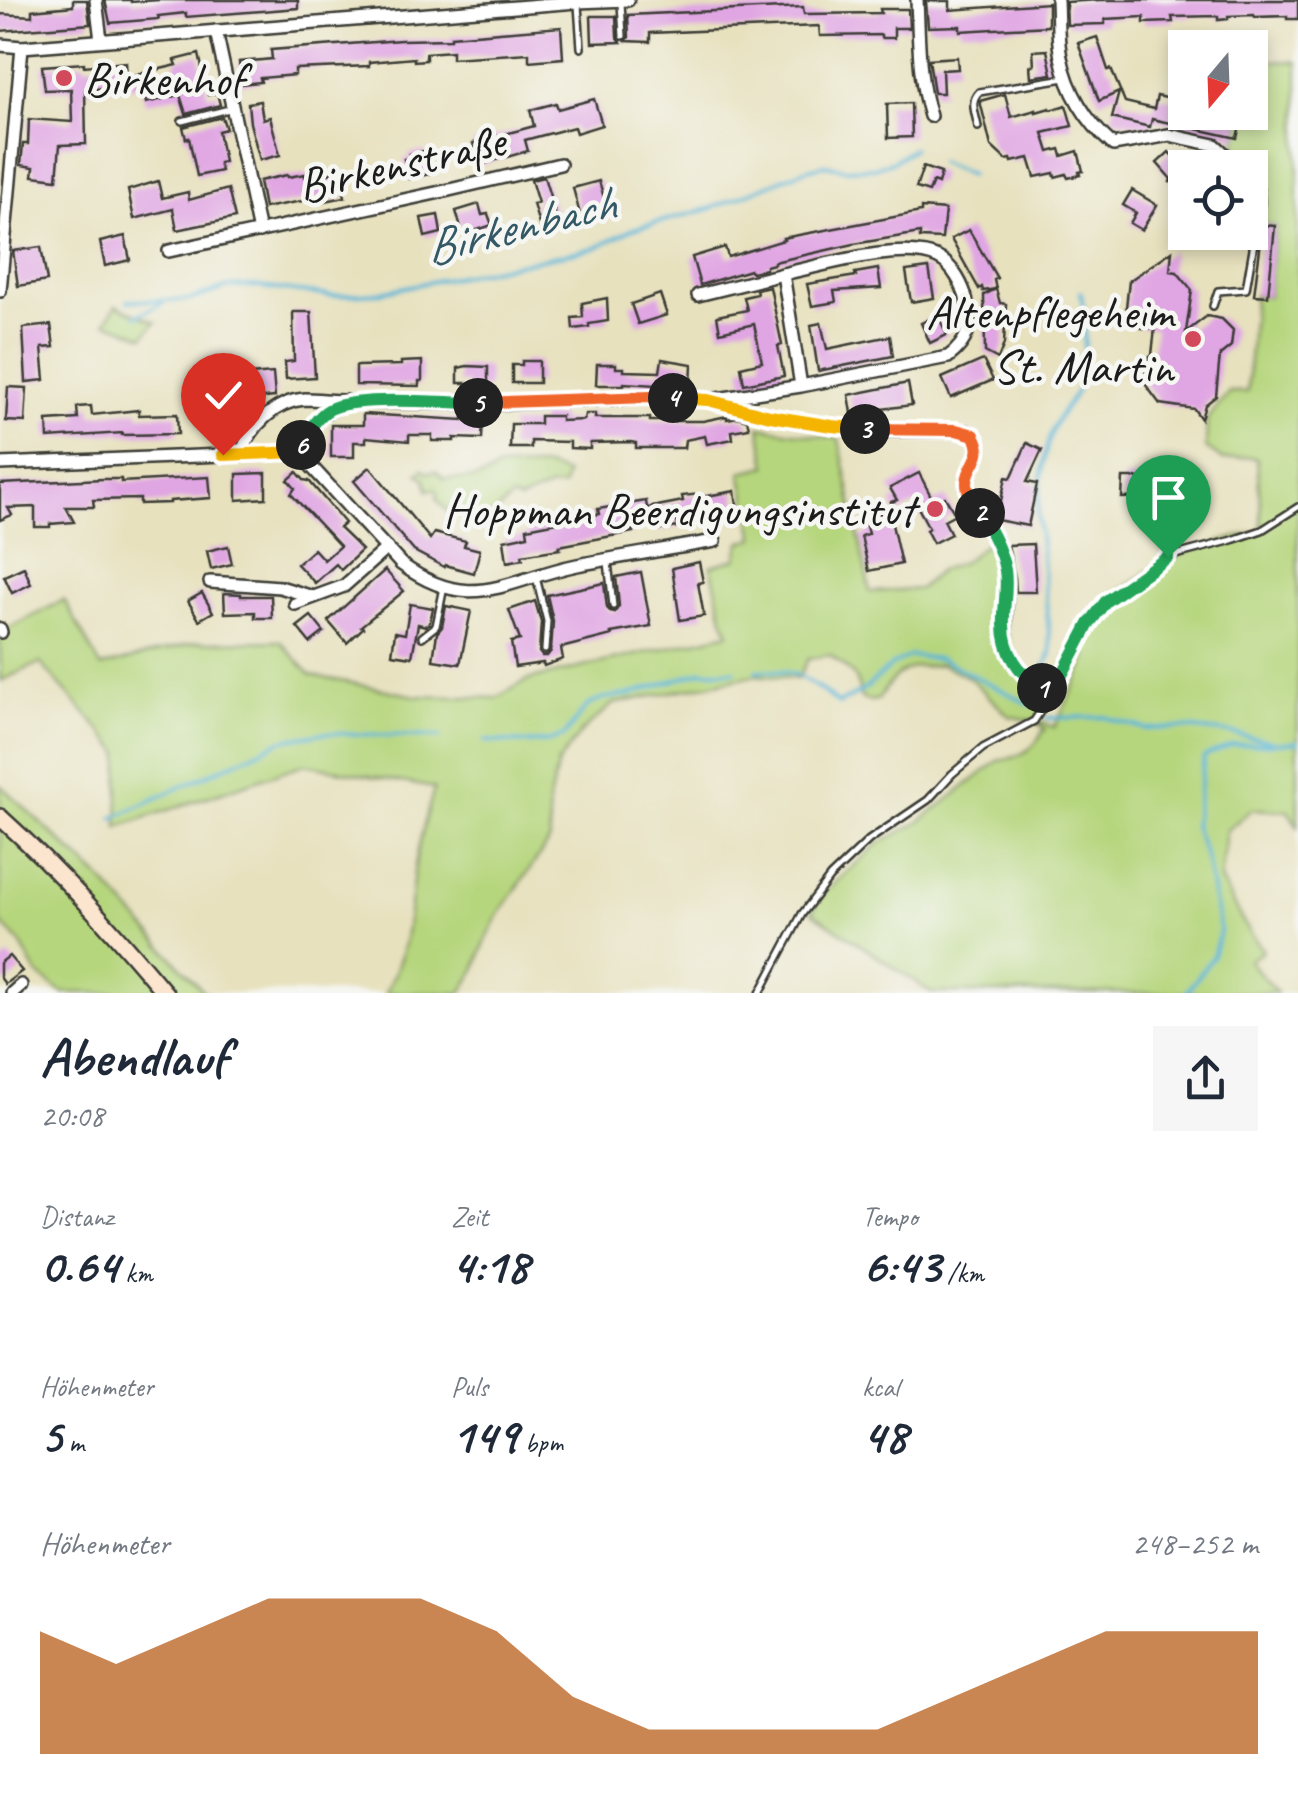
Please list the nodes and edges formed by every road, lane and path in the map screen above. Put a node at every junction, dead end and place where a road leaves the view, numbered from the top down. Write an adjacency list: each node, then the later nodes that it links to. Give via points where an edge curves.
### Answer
1 (96, 0): 8 (street)
2 (624, 0): 5 (street); 7 (lane)
3 (917, 0): 14 (street)
4 (1057, 0): 12 (street)
5 (577, 2): 6 (street); 11 (lane)
6 (216, 31): 8 (street); 13 (street, Birkenstraße)
7 (623, 36)
8 (101, 40): 10 (street)
9 (0, 45): 10 (street)
10 (22, 47): 23 (street)
11 (581, 48)
12 (1068, 77): 16 (lane, via 979,92 973,104); 17 (street, via 1092,126 1113,145 1170,135)
13 (232, 109): 15 (lane); 19 (street, Birkenstraße)
14 (930, 116)
15 (182, 121)
16 (978, 127)
17 (1220, 150)
18 (560, 164): 19 (street, Birkenstraße)
19 (259, 232): 20 (street, Birkenstraße)
20 (169, 250)
21 (1253, 250): 25 (lane, via 1246,289 1218,291)
22 (783, 274): 24 (street); 26 (street); 26 (street, via 911,252 950,268 968,304 967,338 948,357)
23 (0, 291)
24 (698, 295)
25 (1213, 306)
26 (801, 386): 27 (street)
27 (708, 400): 28 (street); 44 (street, via 832,426 974,435 979,449 966,486 1006,574 1006,645 1023,674)
28 (350, 402): 29 (street, via 312,424); 30 (street, via 284,404 252,432)
29 (298, 452): 30 (street); 34 (street)
30 (241, 454): 31 (street)
31 (0, 464)
32 (1298, 506): 44 (lane, via 1262,530 1168,557 1106,601)
33 (714, 541): 35 (street)
34 (387, 548): 38 (street, via 422,579); 39 (street, via 344,586)
35 (608, 559): 36 (street); 41 (lane)
36 (536, 577): 38 (street, via 495,590); 43 (lane)
37 (210, 582): 39 (street, via 280,586)
38 (444, 587): 42 (lane, via 436,626)
39 (313, 597): 40 (street)
40 (295, 604)
41 (613, 606)
42 (422, 638)
43 (546, 650)
44 (1052, 694): 47 (lane, via 1034,721 983,748 830,876)
45 (0, 817): 46 (main road, via 101,916)
46 (165, 993)
47 (760, 993)

